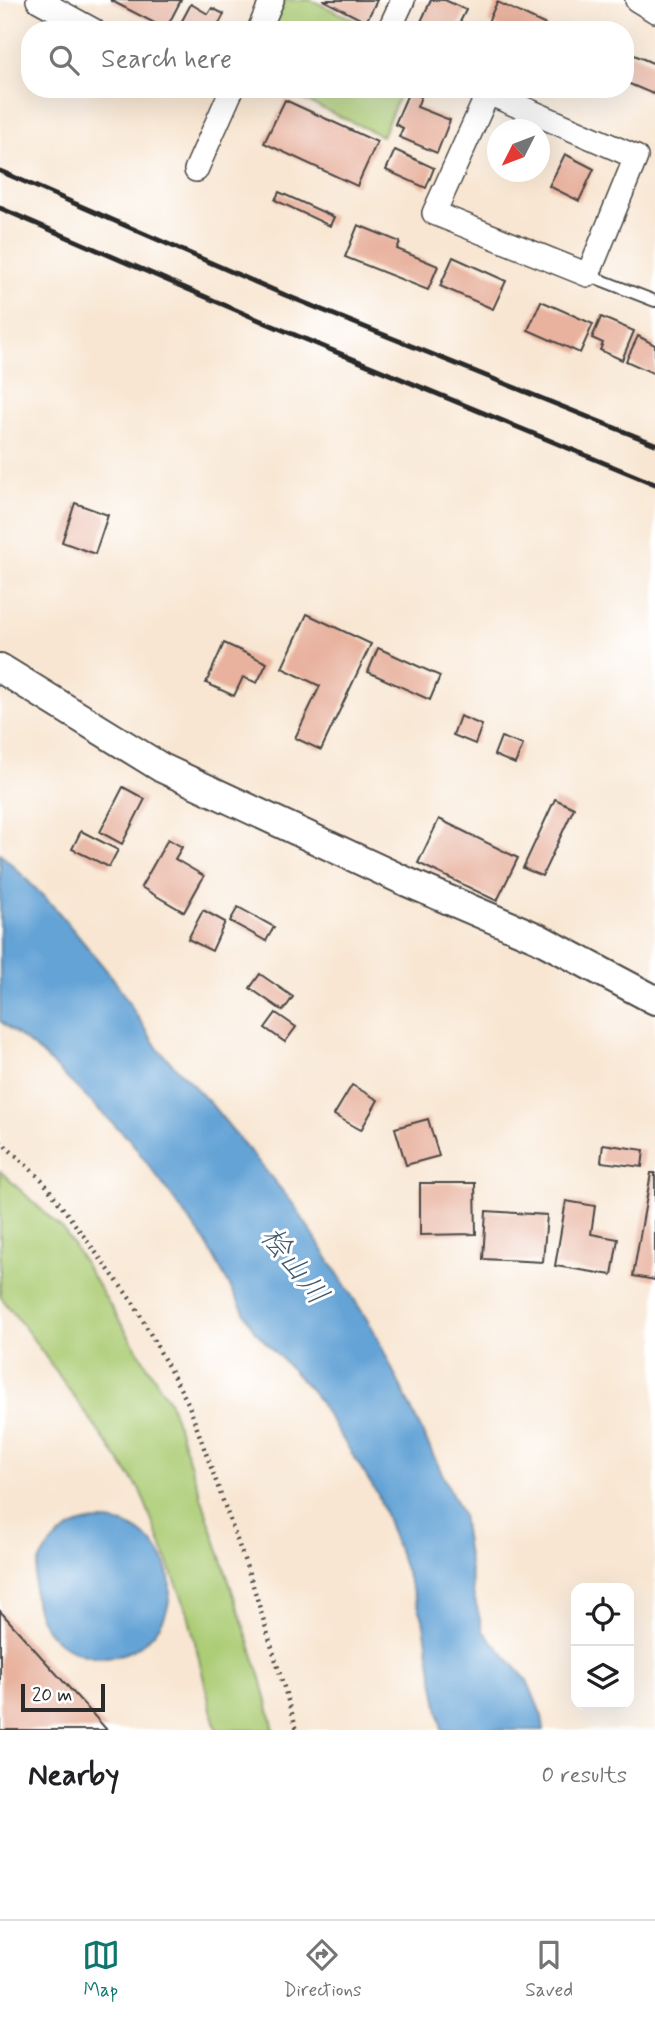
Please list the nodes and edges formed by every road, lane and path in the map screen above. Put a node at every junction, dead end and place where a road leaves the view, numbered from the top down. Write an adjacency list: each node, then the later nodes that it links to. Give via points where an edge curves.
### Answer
1 (38, 0): 6 (street)
2 (403, 0): 8 (street)
3 (637, 0): 5 (street)
4 (269, 1): 7 (street)
5 (655, 11)
6 (76, 21)
7 (262, 21)
8 (393, 21)
9 (228, 98): 12 (street)
10 (481, 98): 13 (street, via 434,213)
11 (500, 98): 13 (street, via 636,156)
12 (196, 170)
13 (589, 275): 14 (lane)
14 (655, 301)
15 (0, 668): 16 (street, via 162,768 538,938)
16 (655, 1000)
17 (0, 1141): 18 (path, via 42,1180 134,1304 188,1403 251,1579)
18 (297, 1730)

